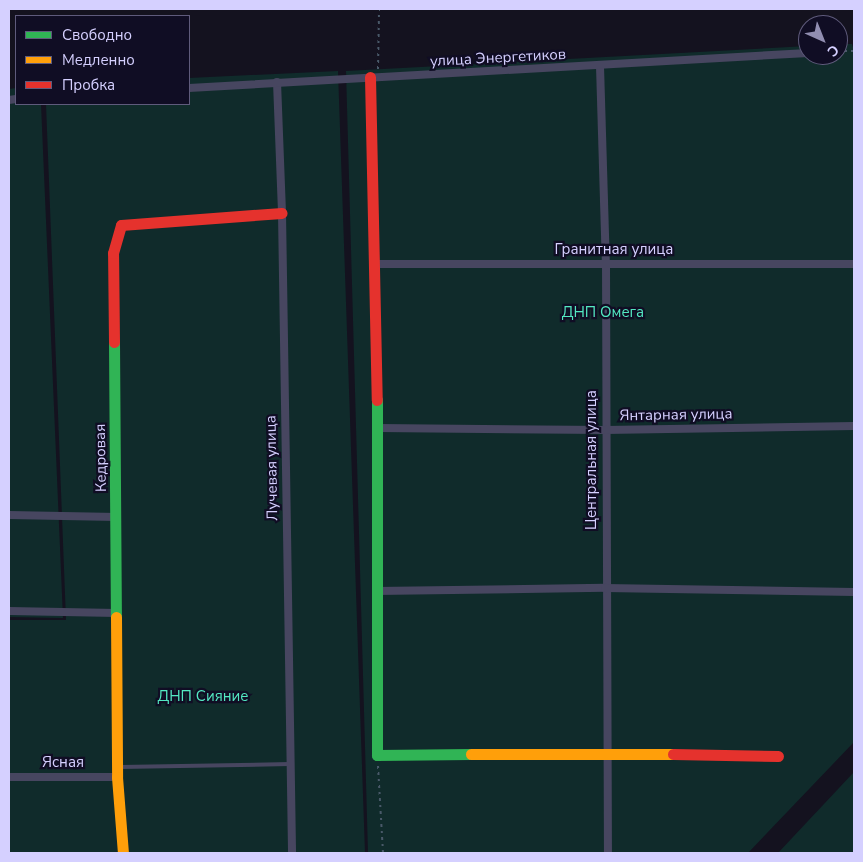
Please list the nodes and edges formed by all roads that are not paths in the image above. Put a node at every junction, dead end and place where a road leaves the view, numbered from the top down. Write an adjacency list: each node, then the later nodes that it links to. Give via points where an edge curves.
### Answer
1 (798, 54): 2 (street, улица Энергетиков)
2 (600, 66): 3 (street, улица Энергетиков); 8 (street, Центральная улица)
3 (374, 77): 4 (street, улица Энергетиков); 7 (street)
4 (277, 82): 5 (street, улица Энергетиков); 6 (street, Лучевая улица)
5 (190, 88)
6 (282, 214): 14 (street, Кедровая, via 122,225 113,252); 22 (street, Лучевая улица)
7 (373, 264): 8 (street, Гранитная улица); 11 (street)
8 (606, 264): 9 (street, Гранитная улица); 12 (street, Центральная улица)
9 (854, 264)
10 (854, 426): 12 (street, Янтарная улица)
11 (378, 428): 12 (street, Янтарная улица); 16 (street)
12 (605, 430): 15 (street, Центральная улица)
13 (9, 515): 14 (street)
14 (117, 517): 19 (street, Кедровая)
15 (606, 588): 16 (street); 17 (street); 20 (street, Центральная улица)
16 (376, 591): 20 (street, via 378,755)
17 (854, 592)
18 (9, 611): 19 (street)
19 (117, 613): 23 (street, Кедровая)
20 (606, 752): 21 (street); 27 (street, Центральная улица)
21 (778, 756)
22 (290, 764): 23 (lane); 26 (street, Лучевая улица)
23 (118, 772): 24 (street, Ясная); 25 (street, Кедровая)
24 (9, 777)
25 (123, 853)
26 (292, 853)
27 (608, 853)

